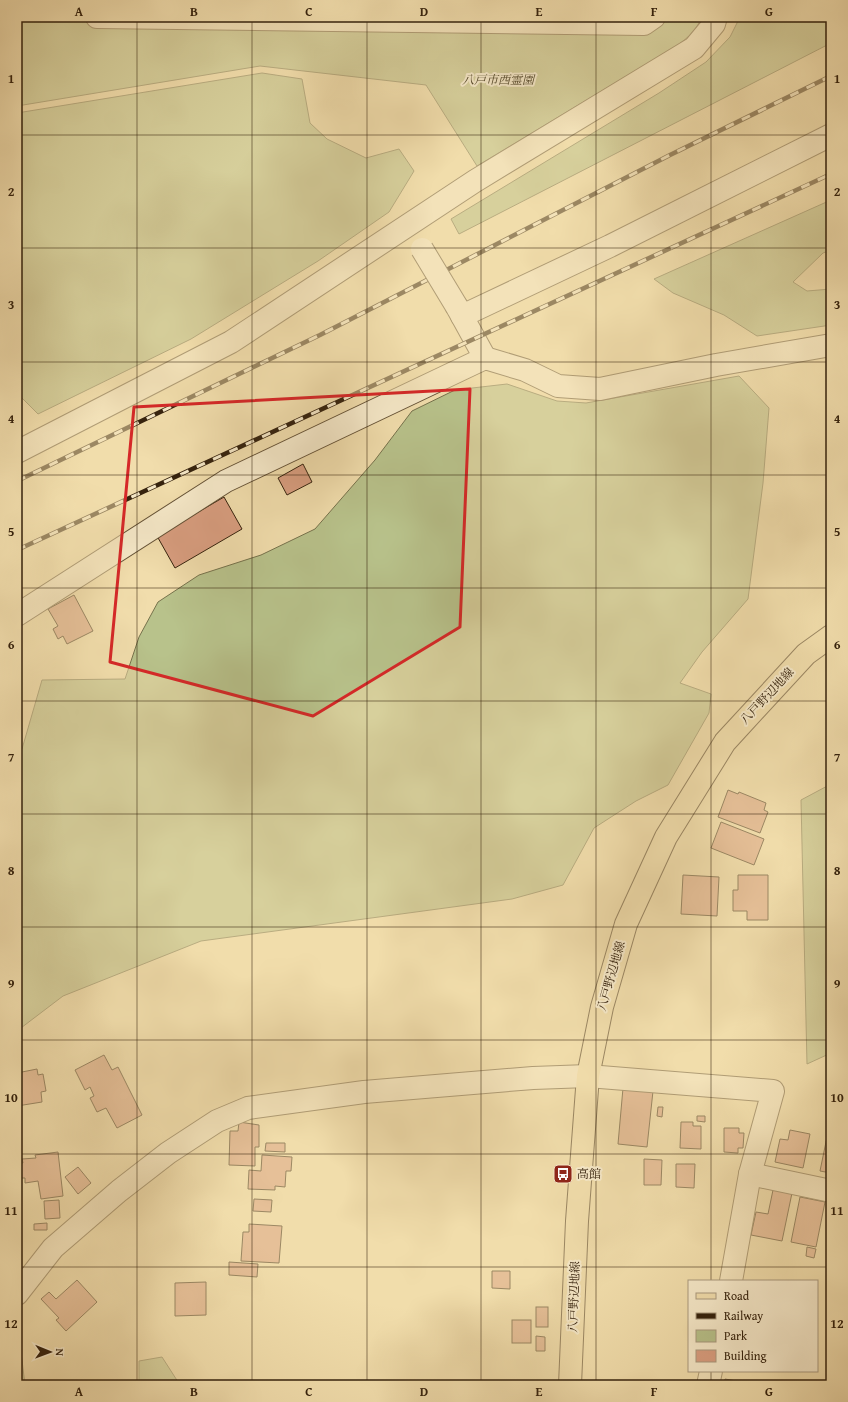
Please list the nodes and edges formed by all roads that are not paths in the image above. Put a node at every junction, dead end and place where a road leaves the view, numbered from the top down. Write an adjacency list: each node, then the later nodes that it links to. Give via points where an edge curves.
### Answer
1 (97, 17): 2 (street)
2 (108, 17): 5 (street)
3 (654, 17): 5 (street, via 644,24)
4 (716, 17): 7 (street, via 714,24 694,48 475,181)
5 (380, 19)
6 (831, 135): 8 (street, via 617,242)
7 (408, 226): 8 (street, bridge); 11 (street, via 231,342)
8 (459, 311): 10 (street)
9 (831, 345): 10 (street, via 600,389 558,386 525,370)
10 (485, 358): 12 (street, via 226,481)
11 (17, 452)
12 (17, 615)
13 (831, 636): 14 (main road, 八戸野辺地線, via 806,654 725,742 666,837 626,924 602,1007)
14 (588, 1076): 15 (street, via 773,1091); 18 (street, via 364,1092 248,1108 217,1121 168,1153 119,1191 53,1248); 20 (main road, 八戸野辺地線, via 577,1220)
15 (750, 1174): 16 (street); 17 (street)
16 (831, 1191)
17 (731, 1280)
18 (17, 1294)
19 (711, 1372): 21 (street)
20 (570, 1385)
21 (708, 1385)

